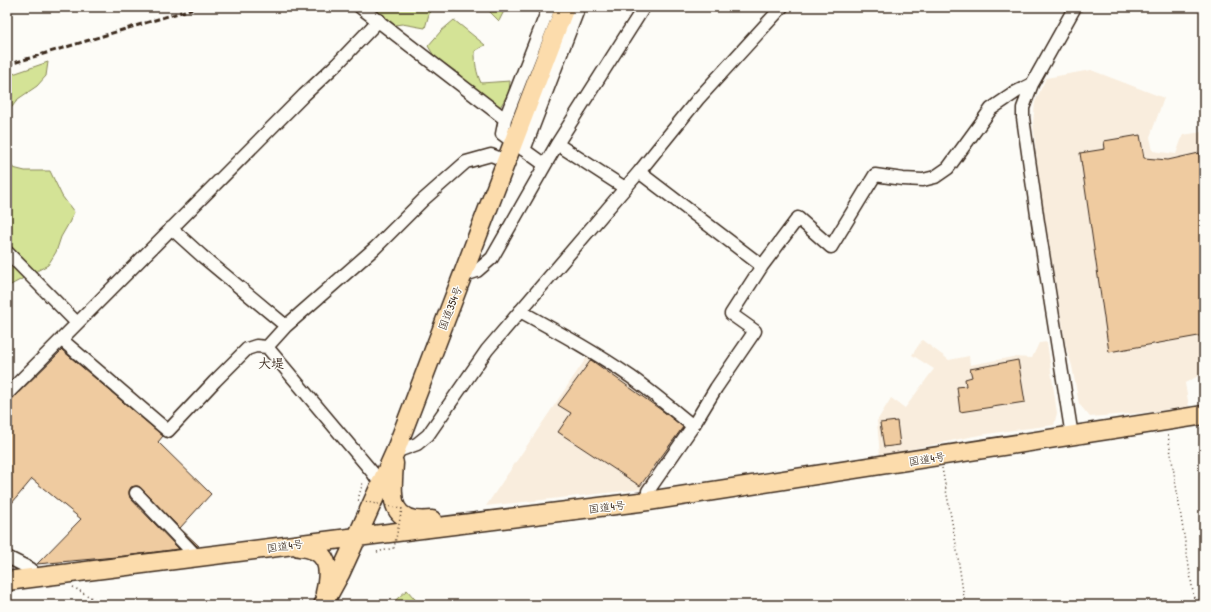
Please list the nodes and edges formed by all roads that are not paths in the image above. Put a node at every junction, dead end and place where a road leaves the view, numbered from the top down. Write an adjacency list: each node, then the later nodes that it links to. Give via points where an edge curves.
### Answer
1 (360, 7): 8 (street)
2 (549, 7): 10 (street)
3 (565, 7): 12 (highway, 国道354号)
4 (579, 7): 12 (street)
5 (644, 7): 11 (street)
6 (782, 7): 15 (street, via 698,99)
7 (1075, 7): 9 (street)
8 (379, 20): 10 (street); 17 (street)
9 (1032, 84): 19 (street, via 991,109 948,168 935,177 923,180 875,175 830,247 798,218); 29 (street, via 1023,108 1025,142)
10 (505, 119): 12 (street, via 502,134)
11 (558, 144): 14 (street); 16 (street)
12 (519, 146): 13 (highway, 国道354号); 14 (street)
13 (506, 161): 20 (highway, 国道354号); 23 (street, via 491,155 466,162 375,248)
14 (545, 166): 20 (street, via 492,258 478,271)
15 (639, 172): 16 (street); 19 (street)
16 (624, 188): 21 (street)
17 (172, 228): 22 (street); 23 (street)
18 (7, 255): 22 (street, via 8,253)
19 (762, 266): 28 (street, via 731,314 755,331)
20 (462, 276): 30 (highway, 国道354号)
21 (520, 311): 28 (street, via 604,359); 30 (street, via 487,350 428,435 418,444)
22 (78, 323): 24 (street)
23 (286, 326): 25 (street)
24 (62, 340): 25 (street, via 168,431 248,349 256,346); 26 (street)
25 (267, 347): 31 (street, via 373,473)
26 (7, 394)
27 (1204, 416): 29 (highway, 国道4号)
28 (693, 426): 33 (street, via 648,491)
29 (1072, 436): 33 (highway, 国道4号)
30 (395, 452): 31 (highway, 国道354号); 34 (highway, via 393,495 396,509 400,514 414,520 455,517)
31 (372, 483): 35 (highway, 国道354号)
32 (136, 493): 38 (street)
33 (648, 502): 34 (highway, 国道4号)
34 (475, 523): 35 (highway, 国道4号)
35 (357, 537): 36 (highway, 国道4号); 41 (highway, 国道354号)
36 (286, 546): 38 (highway, 国道4号); 41 (highway, via 313,549 320,552 324,558 328,582)
37 (7, 557): 39 (street, via 31,569)
38 (198, 558): 39 (highway, 国道4号)
39 (35, 578): 40 (highway, 国道4号)
40 (7, 581)
41 (323, 605)

